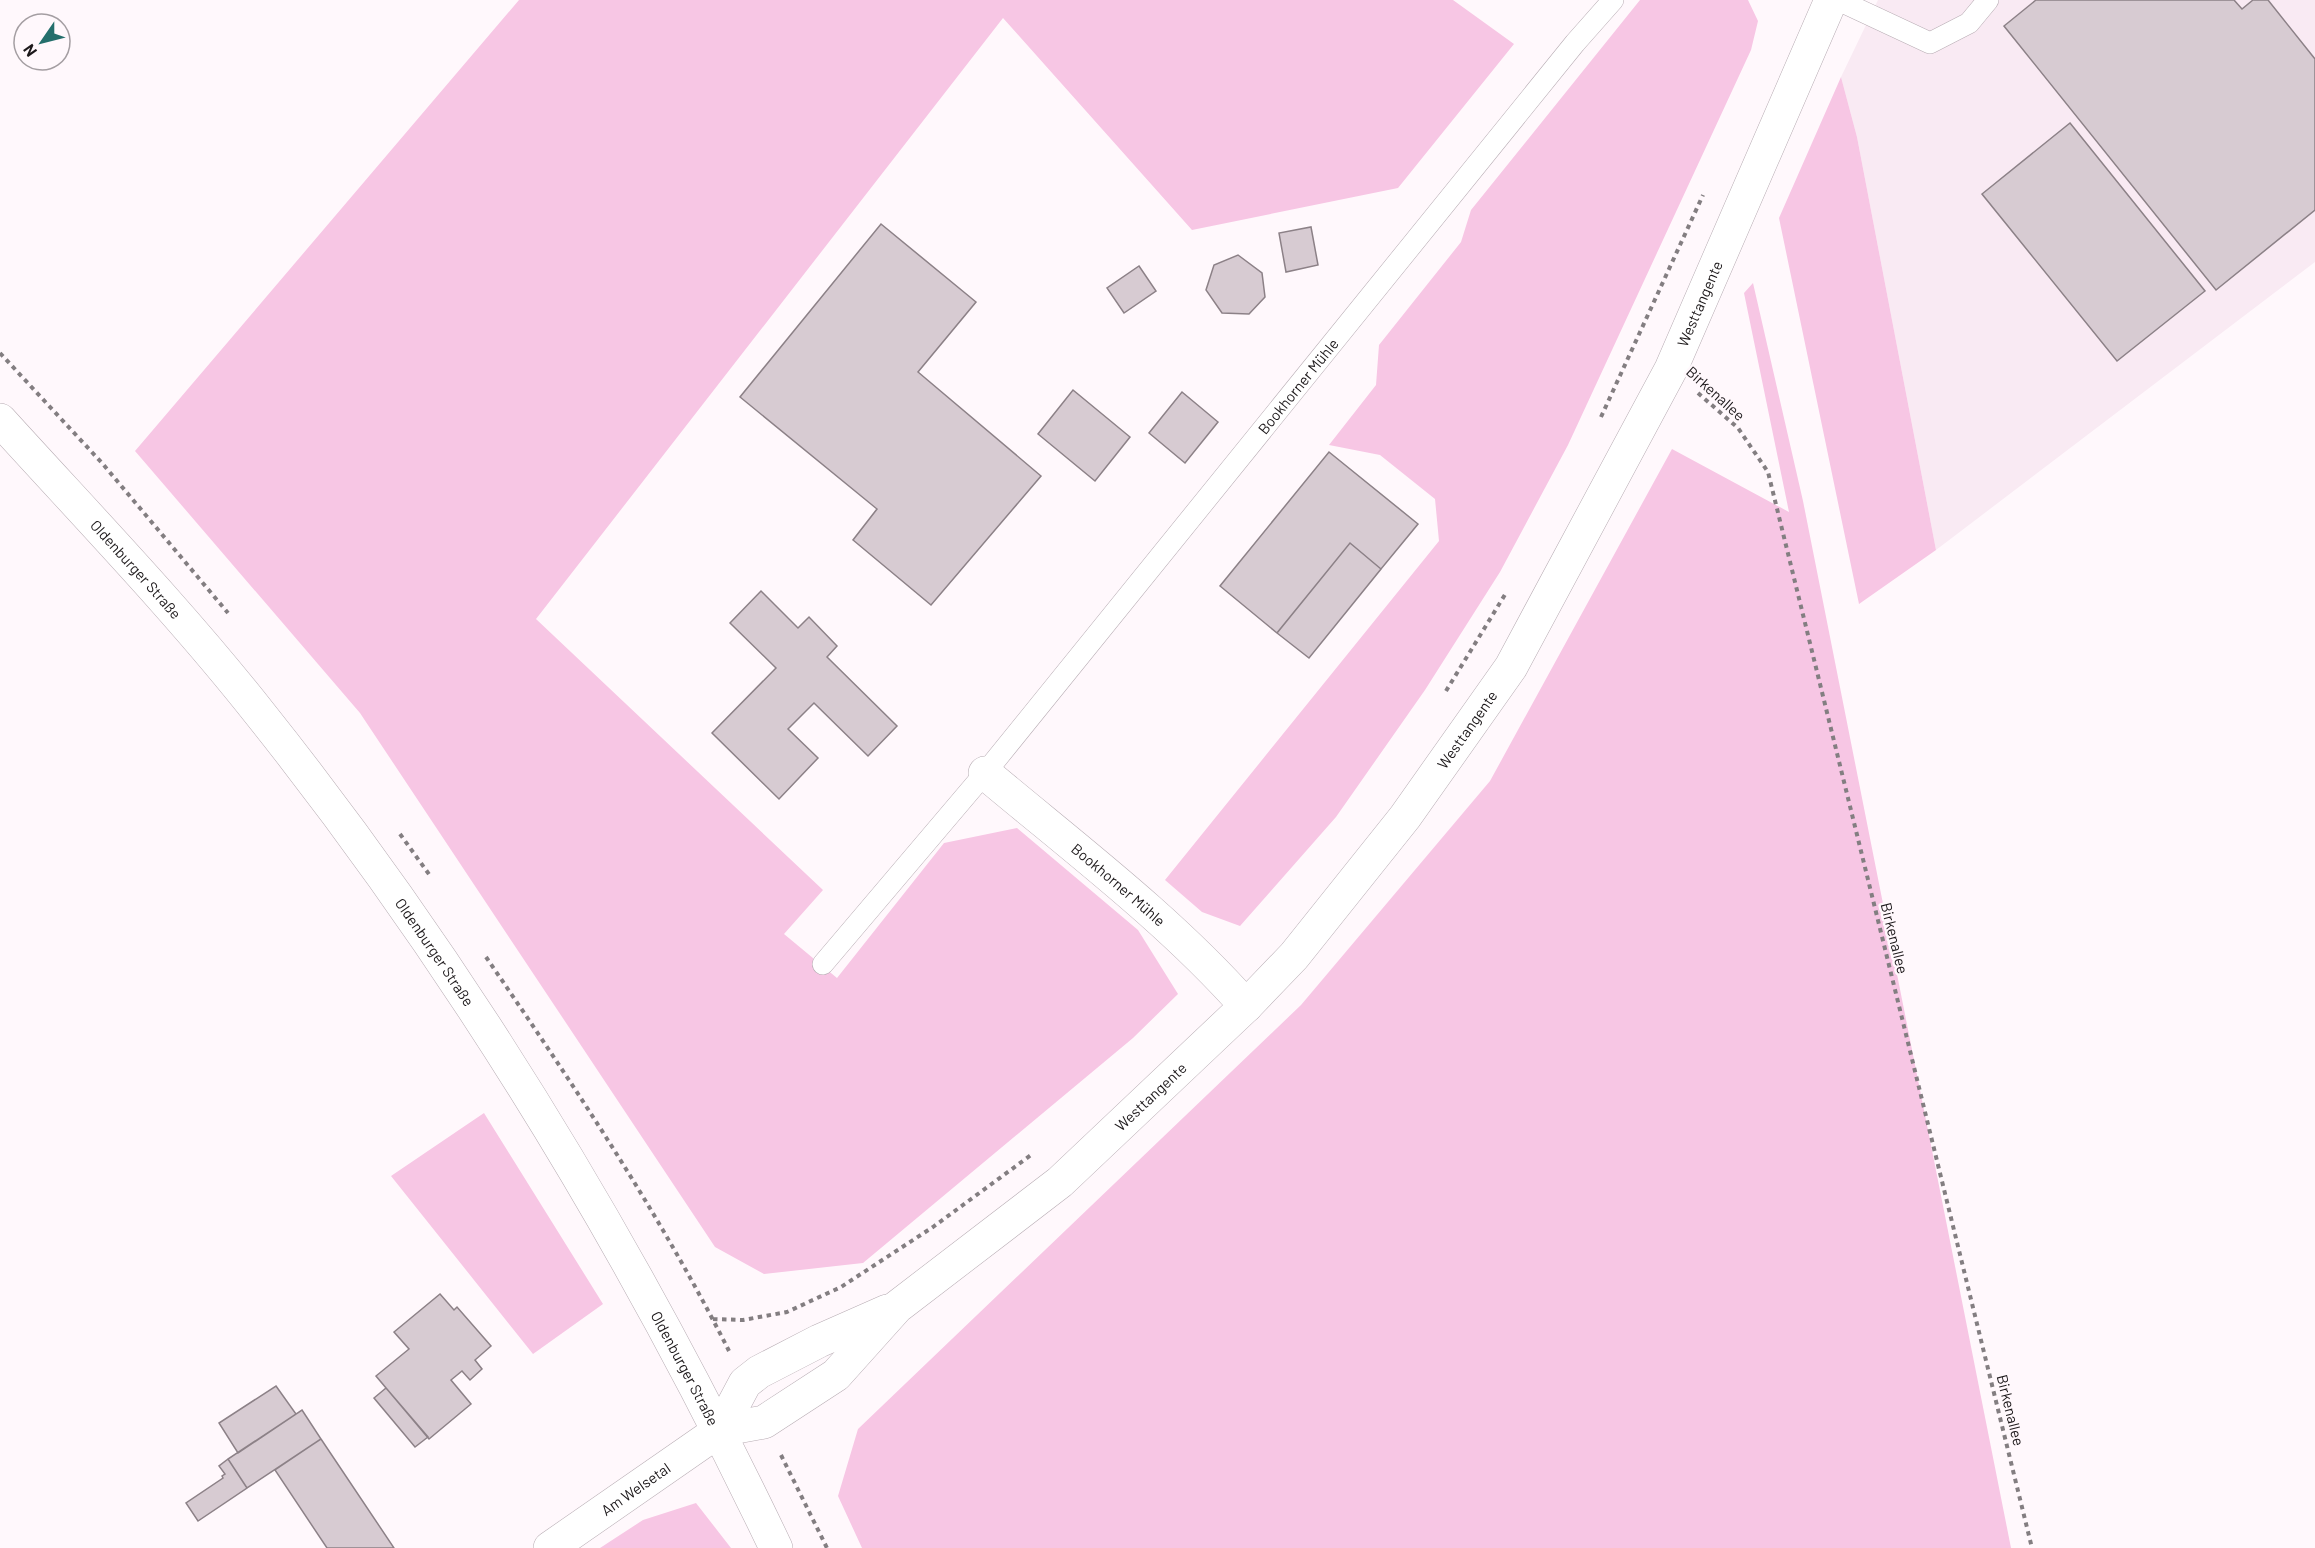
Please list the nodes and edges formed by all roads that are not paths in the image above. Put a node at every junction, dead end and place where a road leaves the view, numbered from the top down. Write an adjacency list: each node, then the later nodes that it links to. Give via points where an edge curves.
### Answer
1 (1613, 0): 6 (lane, Bookhorner Mühle)
2 (1831, 0): 8 (street, Westtangente, via 1671,369 1511,667 1405,817 1293,956)
3 (1838, 0): 4 (lane, via 1930,43 1969,23)
4 (1988, 0)
5 (0, 420): 10 (street, Oldenburger Straße, via 189,629 261,714 361,846 442,960 512,1069 633,1269)
6 (985, 773): 7 (lane, Bookhorner Mühle); 8 (street, Bookhorner Mühle, via 1132,897)
7 (823, 964)
8 (1246, 1006): 9 (street, Westtangente, via 1060,1182)
9 (897, 1307): 10 (street, Westtangente, via 836,1375 764,1422); 10 (street, Westtangente, via 759,1372 745,1383)
10 (720, 1430): 11 (street, Am Welsetal); 12 (street, Oldenburger Straße)
11 (550, 1548)
12 (776, 1548)

